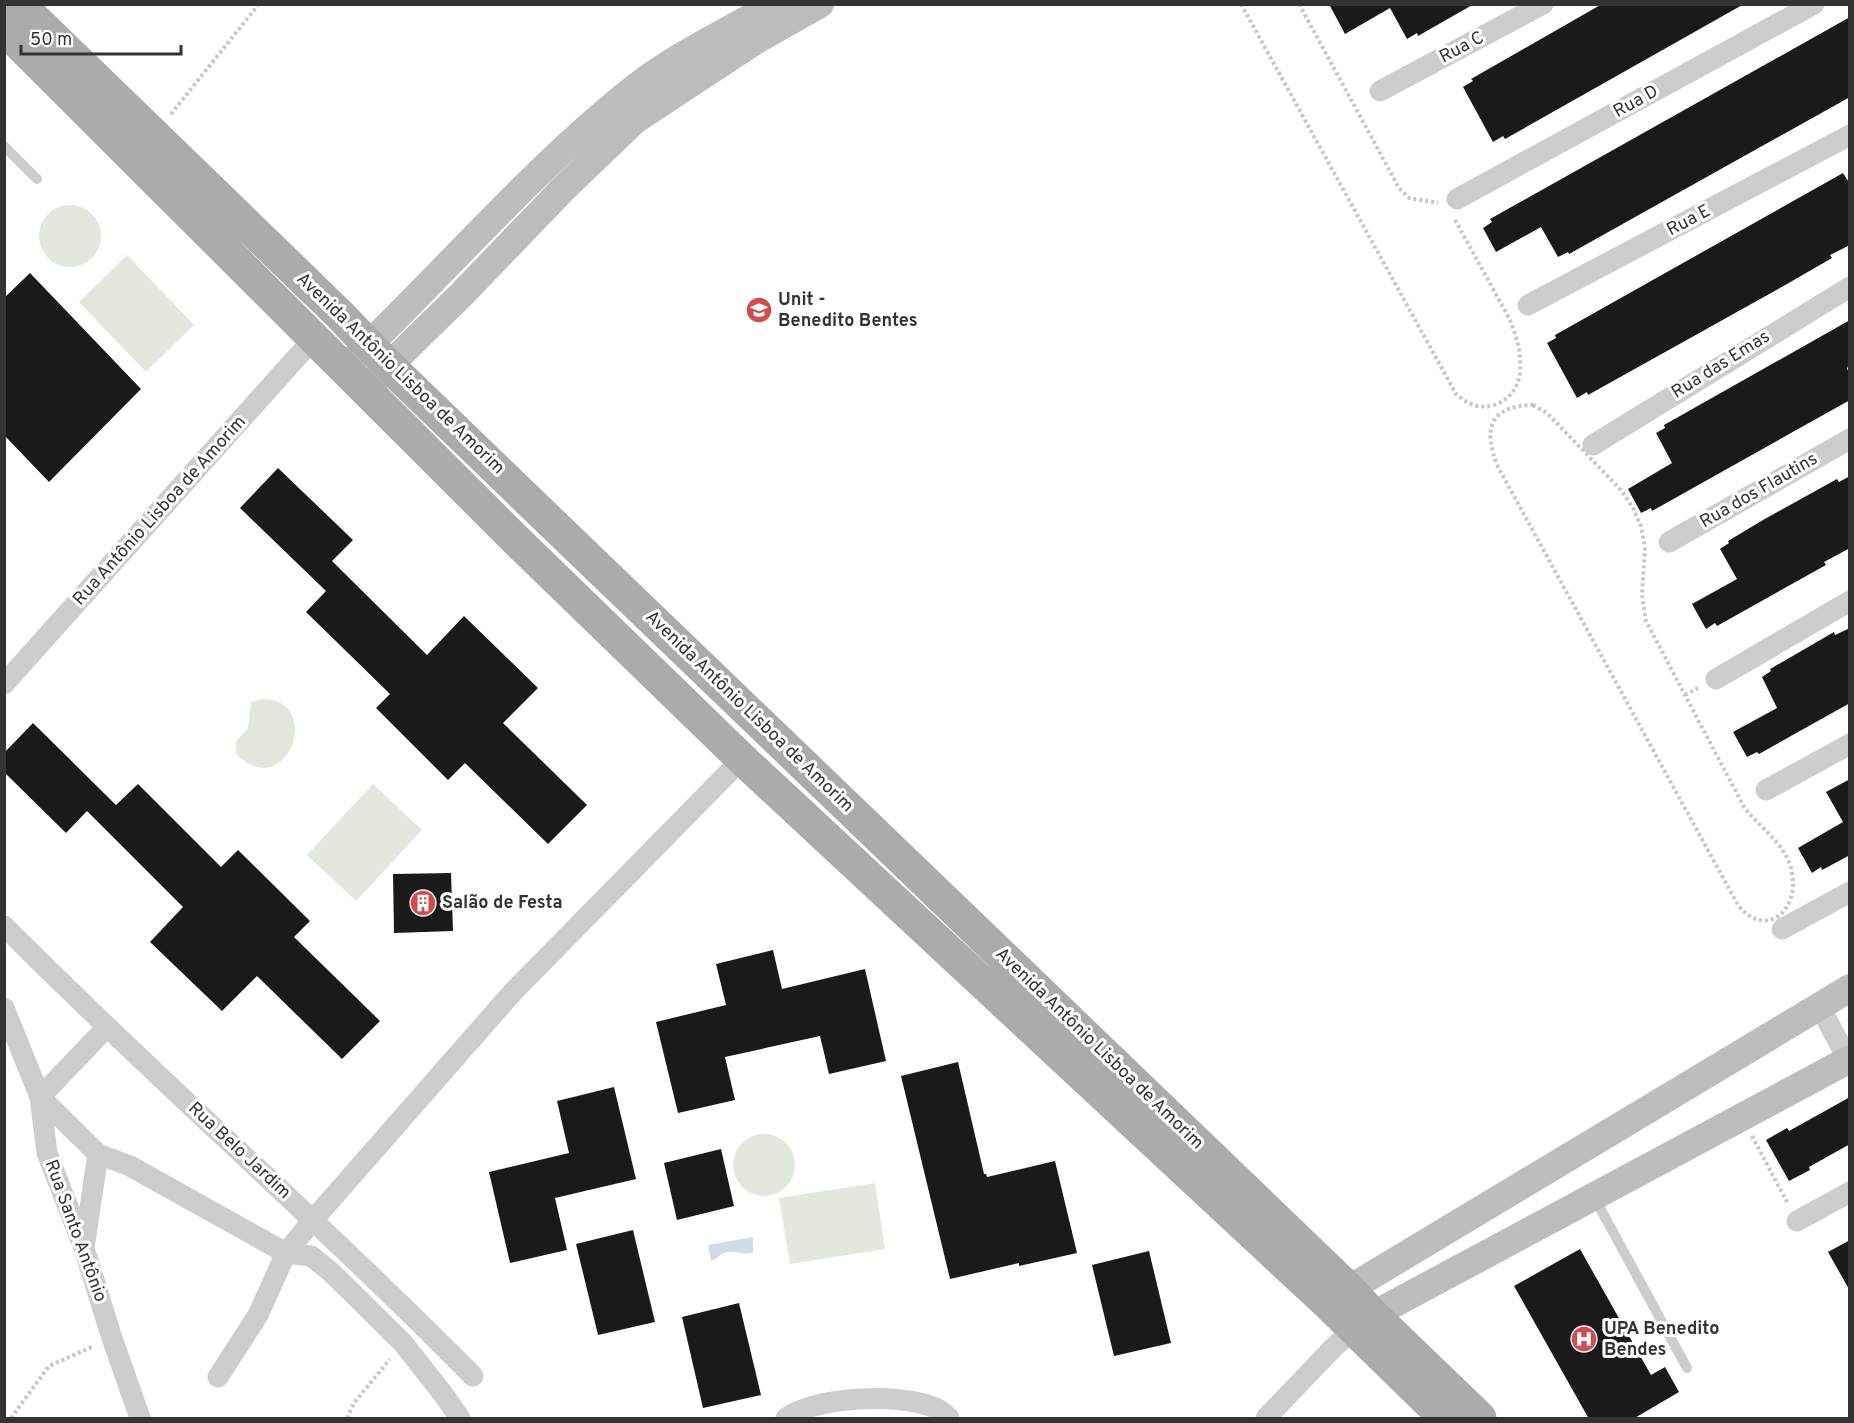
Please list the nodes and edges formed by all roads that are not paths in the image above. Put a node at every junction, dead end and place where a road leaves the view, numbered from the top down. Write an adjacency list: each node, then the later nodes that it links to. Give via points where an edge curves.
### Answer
1 (19, 4): 14 (main road, Avenida Antônio Lisboa de Amorim)
2 (1543, 4): 6 (street, Rua C)
3 (1814, 4): 10 (street, Rua D)
4 (796, 8): 14 (street, via 656,72 630,91 542,170)
5 (4, 30): 13 (main road, Avenida Antônio Lisboa de Amorim)
6 (1380, 91)
7 (1850, 135): 12 (street, Rua E)
8 (4, 146): 9 (lane)
9 (37, 179)
10 (1449, 204)
11 (1850, 286): 17 (street, Rua das Emas)
12 (1528, 305)
13 (315, 337): 15 (main road, Avenida Antônio Lisboa de Amorim); 21 (street, Rua Antônio Lisboa de Amorim)
14 (379, 355): 15 (street); 41 (main road, Avenida Antônio Lisboa de Amorim, via 1146,1096)
15 (355, 378): 23 (main road, Avenida Antônio Lisboa de Amorim)
16 (1850, 439): 18 (street, Rua dos Flautins)
17 (1588, 447)
18 (1669, 542)
19 (1850, 601): 20 (street)
20 (1716, 679)
21 (4, 684)
22 (1850, 744): 24 (street)
23 (742, 759): 37 (street, via 512,993); 41 (main road, Avenida Antônio Lisboa de Amorim)
24 (1766, 790)
25 (1850, 892): 27 (street)
26 (4, 926): 31 (street, Rua Belo Jardim)
27 (1782, 929)
28 (1850, 988): 29 (street)
29 (1819, 1005): 32 (street); 41 (street)
30 (4, 1008): 33 (street, Rua Santo Antônio)
31 (107, 1027): 33 (street); 37 (street, Rua Belo Jardim)
32 (1849, 1060): 36 (street)
33 (40, 1097): 34 (street); 39 (street, Rua Santo Antônio, via 47,1153)
34 (98, 1154): 39 (street); 40 (street, via 130,1166)
35 (1850, 1192): 38 (street)
36 (1594, 1197): 42 (street); 43 (lane)
37 (313, 1220): 40 (street); 44 (street, Rua Belo Jardim)
38 (1797, 1221)
39 (84, 1248): 46 (street, Rua Santo Antônio)
40 (286, 1253): 45 (street, via 258,1314); 47 (street, via 311,1256 331,1272 403,1343)
41 (1337, 1295): 42 (main road, Avenida Antônio Lisboa de Amorim)
42 (1363, 1322): 50 (street); 51 (main road, Avenida Antônio Lisboa de Amorim); 52 (main road, Avenida Antônio Lisboa de Amorim)
43 (1687, 1368)
44 (473, 1376)
45 (218, 1377)
46 (140, 1419)
47 (460, 1419)
48 (786, 1419): 49 (street, via 815,1406 843,1400 893,1399 929,1405)
49 (949, 1419)
50 (1266, 1419)
51 (1445, 1419)
52 (1480, 1419)

